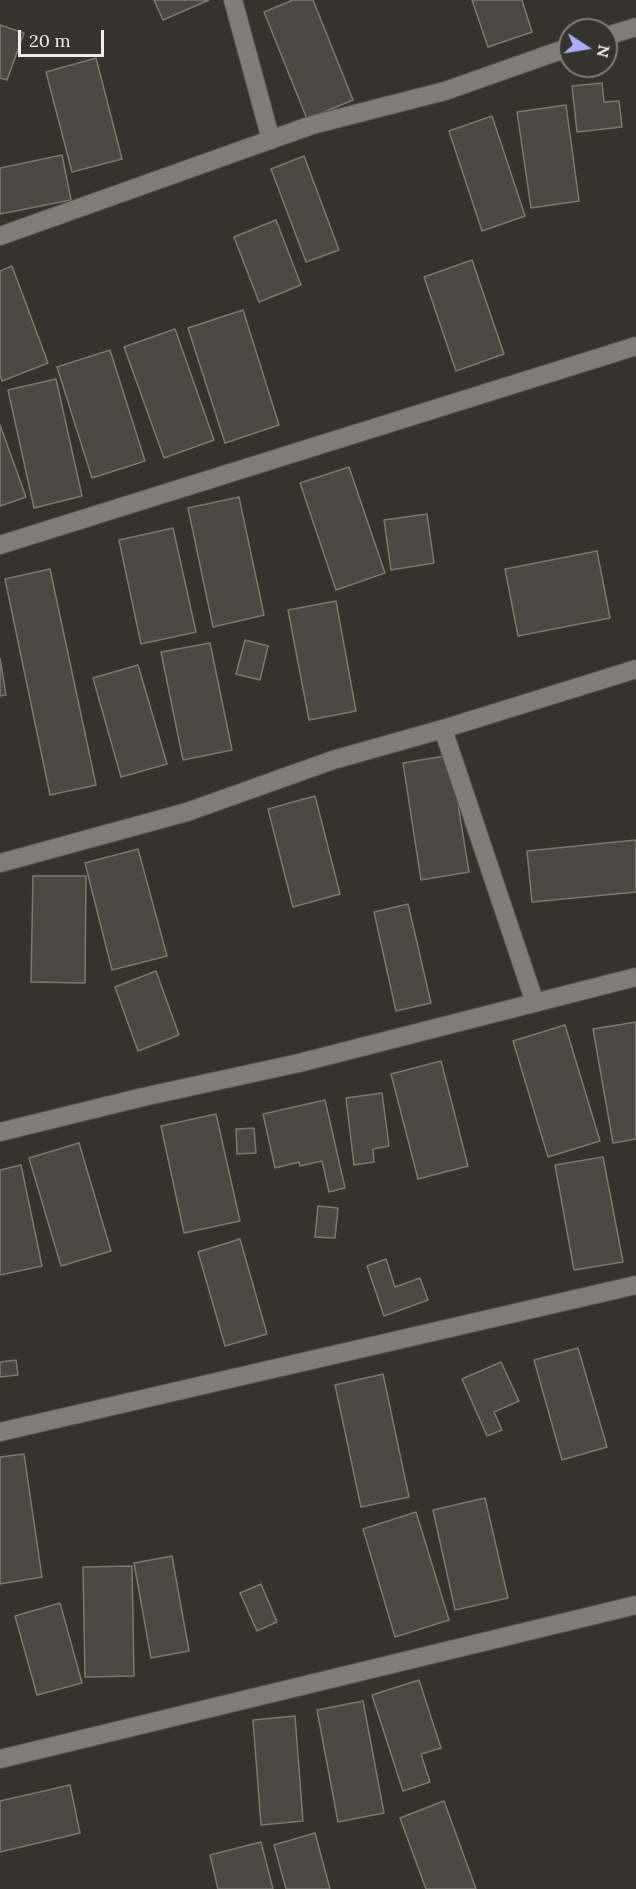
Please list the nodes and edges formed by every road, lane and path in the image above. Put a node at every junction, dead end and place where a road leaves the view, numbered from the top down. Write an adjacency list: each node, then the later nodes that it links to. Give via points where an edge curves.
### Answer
1 (232, 0): 5 (street)
2 (636, 27): 3 (street)
3 (618, 32)
4 (558, 51): 5 (street, via 445,91 312,125)
5 (271, 140): 6 (street)
6 (0, 236)
7 (636, 346): 8 (street)
8 (0, 545)
9 (636, 669): 10 (street)
10 (443, 729): 11 (street, via 333,760 187,812); 13 (street)
11 (0, 862)
12 (636, 977): 13 (street)
13 (535, 1003): 14 (street, via 299,1064)
14 (0, 1132)
15 (636, 1285): 16 (street)
16 (0, 1431)
17 (636, 1605): 18 (street)
18 (0, 1759)

